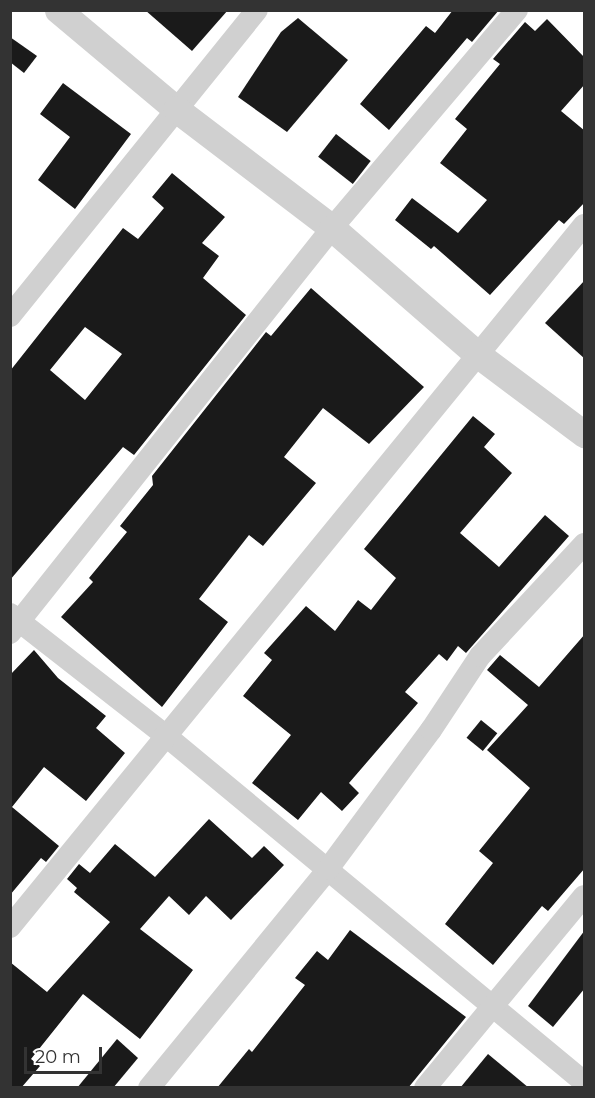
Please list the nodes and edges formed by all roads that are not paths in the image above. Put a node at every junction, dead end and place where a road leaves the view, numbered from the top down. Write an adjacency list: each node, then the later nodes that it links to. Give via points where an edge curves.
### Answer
1 (58, 10): 4 (street)
2 (257, 10): 4 (street)
3 (517, 10): 6 (street)
4 (176, 110): 6 (street); 7 (street)
5 (585, 225): 8 (street)
6 (332, 228): 8 (street); 11 (street)
7 (10, 316)
8 (477, 354): 9 (street); 12 (street)
9 (585, 434)
10 (585, 544): 13 (street, via 480,656 431,730)
11 (14, 623): 12 (street)
12 (165, 735): 13 (street); 15 (street)
13 (328, 869): 16 (street); 18 (street)
14 (585, 896): 16 (street)
15 (10, 927)
16 (495, 1005): 17 (street); 19 (street)
17 (585, 1082)
18 (149, 1088)
19 (426, 1088)

